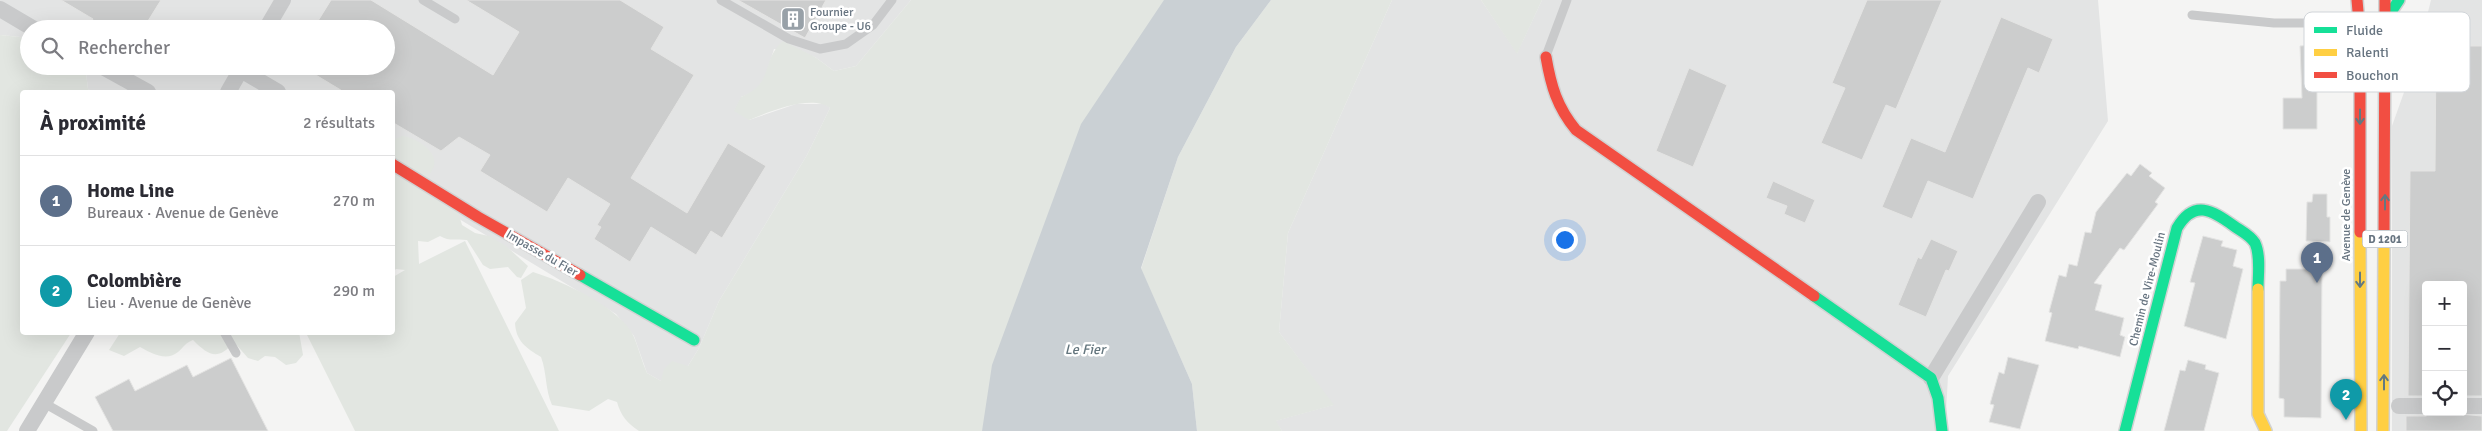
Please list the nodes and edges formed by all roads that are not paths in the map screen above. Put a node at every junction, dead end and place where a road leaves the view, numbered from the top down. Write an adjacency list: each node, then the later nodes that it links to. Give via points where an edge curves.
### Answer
1 (283, 0): 11 (street)
2 (423, 0): 10 (lane)
3 (721, 0): 4 (lane, via 789,39 820,49 846,44 873,25)
4 (892, 0)
5 (1567, 0): 14 (lane)
6 (2399, 0): 8 (main road)
7 (0, 10): 12 (street)
8 (2391, 12)
9 (2192, 15): 13 (lane)
10 (455, 19)
11 (271, 20)
12 (20, 21)
13 (2304, 23)
14 (1546, 57): 29 (main road, via 1553,98 1576,130)
15 (117, 75): 18 (street)
16 (238, 75): 19 (street)
17 (252, 75): 20 (street)
18 (144, 90)
19 (229, 90)
20 (275, 90)
21 (2360, 92): 40 (main road, Avenue de Genève / D 1201, one-way to 40)
22 (2385, 92): 41 (main road, D 1201, one-way to 22)
23 (395, 166): 27 (main road, Impasse du Fier)
24 (2038, 202): 29 (street)
25 (85, 335): 30 (street)
26 (226, 335): 28 (lane)
27 (694, 340)
28 (236, 353)
29 (1931, 378): 37 (main road, via 1938,398)
30 (44, 403): 35 (street); 36 (lane)
31 (2399, 406): 32 (street)
32 (2422, 406)
33 (2467, 406): 34 (street)
34 (2482, 406)
35 (27, 431)
36 (93, 431)
37 (1942, 431)
38 (2126, 431): 39 (main road, Chemin de Vire-Moulin, via 2177,228 2190,212 2204,209 2211,210 2249,236 2256,246 2258,414)
39 (2266, 431)
40 (2361, 431)
41 (2383, 431)

